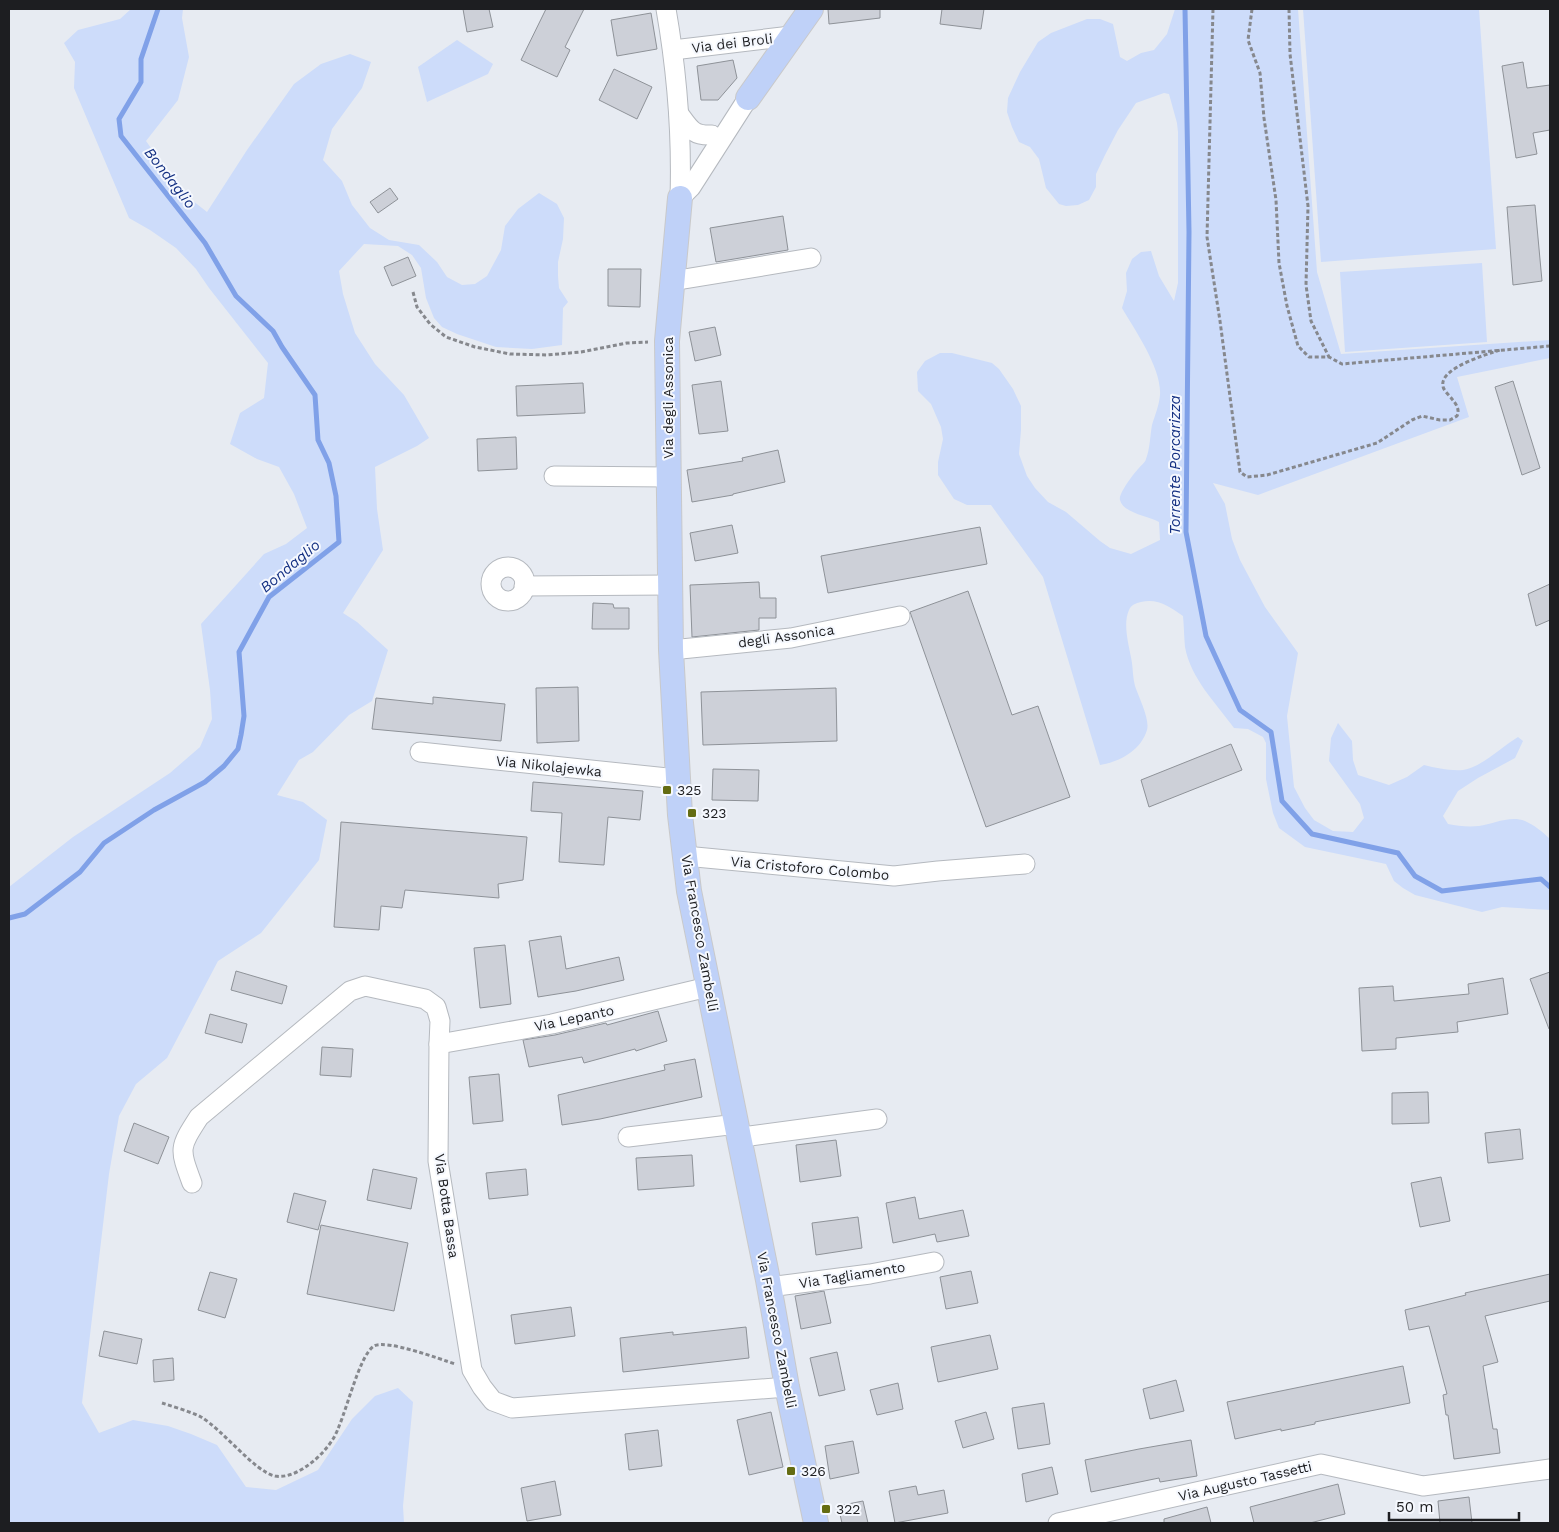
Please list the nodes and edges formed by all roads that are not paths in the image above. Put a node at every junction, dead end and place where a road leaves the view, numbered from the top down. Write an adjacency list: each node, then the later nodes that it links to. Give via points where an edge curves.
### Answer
1 (666, 9): 4 (street, Via degli Assonica)
2 (811, 9): 3 (main road)
3 (791, 36): 4 (street, Via dei Broli); 5 (main road)
4 (673, 50): 6 (street, Via degli Assonica)
5 (748, 98): 7 (street); 9 (street, via 691,187)
6 (679, 114): 7 (street, via 693,132 701,136); 8 (street, Via degli Assonica)
7 (712, 135): 8 (street)
8 (680, 174): 9 (street, Via degli Assonica)
9 (680, 198): 11 (main road, Via degli Assonica)
10 (812, 258): 11 (street)
11 (672, 280): 13 (main road, Via degli Assonica, via 666,341)
12 (554, 476): 13 (street)
13 (668, 477): 14 (main road, Via degli Assonica)
14 (670, 585): 15 (street); 17 (main road, Via degli Assonica)
15 (524, 586)
16 (900, 616): 17 (street, degli Assonica, via 791,638)
17 (671, 650): 19 (main road, Via degli Assonica)
18 (420, 752): 19 (street, Via Nikolajewka)
19 (678, 784): 20 (main road, Via Francesco Zambelli)
20 (685, 856): 21 (street, Via Cristoforo Colombo, via 894,876); 22 (main road, Via Francesco Zambelli)
21 (1025, 864)
22 (708, 987): 23 (street, Via Lepanto, via 552,1024); 25 (main road, Via Francesco Zambelli)
23 (439, 1044): 27 (street, Via Botta Bassa, via 440,1021 436,1008 425,999 365,986 350,991 199,1117 182,1146); 30 (street, Via Botta Bassa, via 438,1161 472,1370 493,1401 512,1408)
24 (877, 1119): 25 (street, via 750,1136)
25 (738, 1130): 26 (street); 29 (main road, Via Francesco Zambelli)
26 (628, 1137)
27 (192, 1183)
28 (934, 1262): 29 (street, Via Tagliamento, via 870,1274)
29 (769, 1286): 30 (main road, Via Francesco Zambelli)
30 (787, 1387): 32 (main road, Via Francesco Zambelli)
31 (1550, 1469): 33 (street, Via Augusto Tassetti, via 1423,1486 1321,1464)
32 (816, 1523)
33 (1058, 1523)

